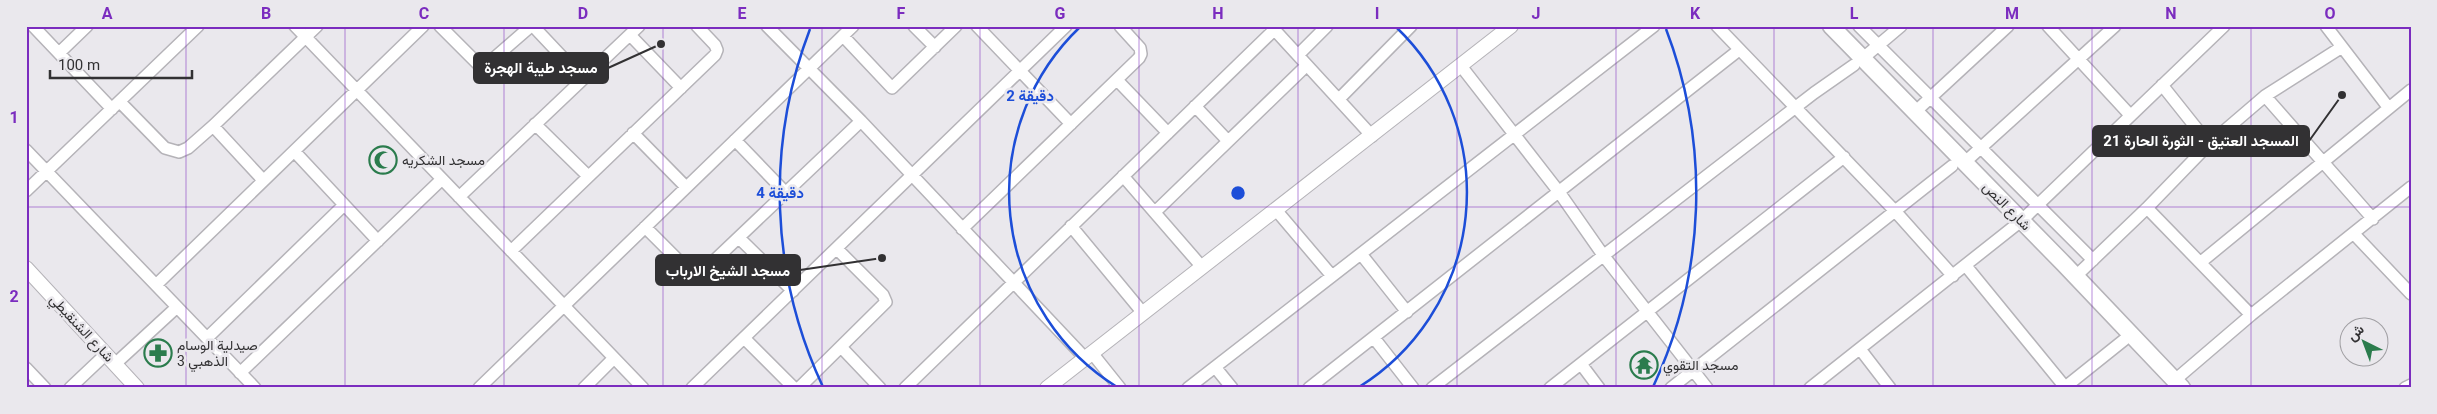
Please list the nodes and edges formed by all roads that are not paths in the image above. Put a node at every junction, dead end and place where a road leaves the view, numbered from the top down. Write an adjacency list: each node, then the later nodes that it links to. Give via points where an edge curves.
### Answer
1 (33, 26): 40 (street)
2 (87, 26): 40 (street)
3 (198, 26): 57 (street)
4 (295, 26): 35 (street)
5 (317, 26): 35 (street)
6 (423, 26): 53 (street)
7 (440, 26): 8 (street, via 478,64 485,66)
8 (532, 26): 48 (street)
9 (639, 26): 33 (street)
10 (696, 26): 51 (street, via 716,45 717,52)
11 (767, 26): 46 (street)
12 (853, 26): 34 (street)
13 (914, 26): 36 (street)
14 (956, 26): 36 (street)
15 (978, 26): 47 (street)
16 (1066, 26): 47 (street)
17 (1120, 26): 49 (street, via 1140,48 1141,54)
18 (1327, 26): 41 (street)
19 (1411, 26): 56 (street)
20 (1511, 26): 45 (street)
21 (1654, 26): 69 (street)
22 (1717, 26): 39 (street)
23 (1818, 26): 43 (main road, شارع النص)
24 (1831, 26): 43 (main road, شارع النص)
25 (1858, 26): 37 (street)
26 (1901, 26): 37 (street)
27 (2008, 26): 55 (street)
28 (2048, 26): 42 (street)
29 (2115, 26): 42 (street)
30 (2326, 26): 38 (street)
31 (2222, 27): 50 (street)
32 (1272, 28): 41 (street); 58 (street)
33 (630, 35): 48 (street); 51 (street)
34 (843, 36): 36 (street, via 890,88); 46 (street)
35 (305, 37): 53 (street); 66 (street)
36 (935, 47)
37 (1878, 47): 43 (street); 55 (street)
38 (2342, 48): 54 (street); 60 (street)
39 (1739, 50): 59 (street); 89 (street)
40 (59, 53): 57 (street)
41 (1298, 55): 44 (street)
42 (2079, 60): 62 (street); 74 (street)
43 (1858, 62): 59 (street); 61 (main road, شارع النص); 79 (main road, شارع النص)
44 (1307, 64): 56 (street); 72 (street)
45 (1461, 66): 69 (street); 70 (street)
46 (808, 69): 63 (street); 71 (street)
47 (1019, 70): 65 (street); 81 (street)
48 (583, 79): 64 (street)
49 (1117, 80): 65 (street); 68 (street)
50 (2162, 85): 62 (street); 73 (street)
51 (681, 88): 67 (street)
52 (2411, 90): 60 (street)
53 (356, 91): 76 (street); 84 (street)
54 (2265, 96): 73 (street); 78 (street)
55 (1930, 97): 61 (street); 74 (street)
56 (1339, 99): 70 (street)
57 (116, 106): 66 (street, via 173,152 188,148); 80 (street)
58 (1195, 106): 68 (street); 72 (street)
59 (1795, 107): 77 (street); 109 (street)
60 (2388, 107): 78 (street)
61 (1915, 112): 79 (main road, شارع النص)
62 (2130, 115): 92 (street)
63 (860, 121): 81 (street); 90 (street)
64 (536, 124): 82 (street); 91 (street)
65 (1071, 124): 102 (street)
66 (213, 126): 85 (street)
67 (633, 133): 82 (street); 86 (street)
68 (1168, 133): 83 (street)
69 (1515, 134): 89 (street); 108 (street)
70 (1372, 136): 95 (street)
71 (735, 140): 86 (street); 90 (street)
72 (1228, 141): 97 (street)
73 (2209, 144): 94 (street)
74 (1982, 148): 79 (street); 92 (street)
75 (26, 150): 80 (street)
76 (294, 151): 85 (street); 93 (street)
77 (1844, 158): 96 (street); 126 (street)
78 (2324, 162): 98 (street); 111 (street)
79 (1958, 164): 96 (street); 99 (main road, شارع النص)
80 (47, 172): 88 (street); 119 (street)
81 (911, 175): 102 (street); 106 (street)
82 (588, 176): 107 (street)
83 (1123, 176): 97 (street); 100 (street)
84 (442, 179): 91 (street); 105 (street)
85 (263, 180): 119 (street)
86 (686, 187): 101 (street)
87 (2411, 187): 98 (street)
88 (26, 191)
89 (1559, 192): 109 (street); 125 (street)
90 (786, 193): 104 (street)
91 (459, 197): 107 (street)
92 (2037, 204): 99 (street); 110 (street)
93 (344, 205): 105 (street); 128 (street)
94 (2147, 208): 110 (street); 111 (street)
95 (1276, 210): 113 (street); 115 (street)
96 (1895, 211): 116 (street); 140 (street)
97 (1155, 212): 113 (street)
98 (2373, 219): 103 (street)
99 (2017, 225): 112 (street); 117 (main road, شارع النص); 131 (main road, شارع النص)
100 (1071, 226): 118 (street); 124 (street)
101 (645, 227): 104 (street, via 694,276 701,274); 122 (street)
102 (962, 228): 118 (street)
103 (2354, 234): 121 (street); 127 (street)
104 (739, 238): 120 (street)
105 (378, 241): 141 (street)
106 (837, 248): 120 (street); 132 (street, via 886,302)
107 (511, 251): 122 (street)
108 (1361, 254): 115 (street); 125 (street)
109 (1603, 255): 126 (street); 164 (street)
110 (2093, 260): 117 (street)
111 (2201, 262): 127 (street)
112 (1966, 266): 116 (street); 145 (street)
113 (1202, 267): 124 (street)
114 (26, 268): 136 (street, شارع الشنقيطي)
115 (1332, 276): 138 (street)
116 (1954, 276): 133 (street)
117 (2076, 276): 143 (main road, شارع النص)
118 (1013, 282): 134 (street); 157 (street)
119 (156, 285): 123 (street)
120 (793, 291): 129 (street)
121 (2411, 294)
122 (564, 306): 135 (street); 150 (street)
123 (177, 307): 128 (street); 136 (street)
124 (1143, 312): 134 (street)
125 (1406, 312): 130 (street)
126 (1647, 312): 137 (street); 140 (street)
127 (2252, 315): 143 (street)
128 (207, 338): 141 (street)
129 (744, 338): 153 (street); 154 (street)
130 (1374, 338): 162 (street); 163 (street)
131 (2124, 340): 142 (street); 143 (main road, شارع النص)
132 (841, 347): 155 (street); 156 (street)
133 (1860, 349): 169 (street); 170 (street)
134 (1089, 356): 158 (street); 159 (street)
135 (614, 358): 151 (street); 152 (street)
136 (111, 359): 147 (street); 148 (street, شارع الشنقيطي)
137 (1581, 364): 165 (street); 166 (street)
138 (1215, 367): 160 (street); 161 (street)
139 (26, 368): 146 (street)
140 (1694, 371): 167 (street); 168 (street)
141 (240, 372): 149 (street)
142 (2077, 378): 145 (street); 171 (street)
143 (2175, 385)
144 (2411, 386): 172 (street)
145 (2065, 387)
146 (45, 388)
147 (70, 388)
148 (137, 388)
149 (255, 388)
150 (479, 388)
151 (584, 388)
152 (642, 388)
153 (692, 388)
154 (794, 388)
155 (799, 388)
156 (880, 388)
157 (904, 388)
158 (1047, 388)
159 (1120, 388)
160 (1188, 388)
161 (1232, 388)
162 (1309, 388)
163 (1412, 388)
164 (1432, 388)
165 (1550, 388)
166 (1599, 388)
167 (1671, 388)
168 (1707, 388)
169 (1810, 388)
170 (1890, 388)
171 (2085, 388)
172 (2405, 388)

